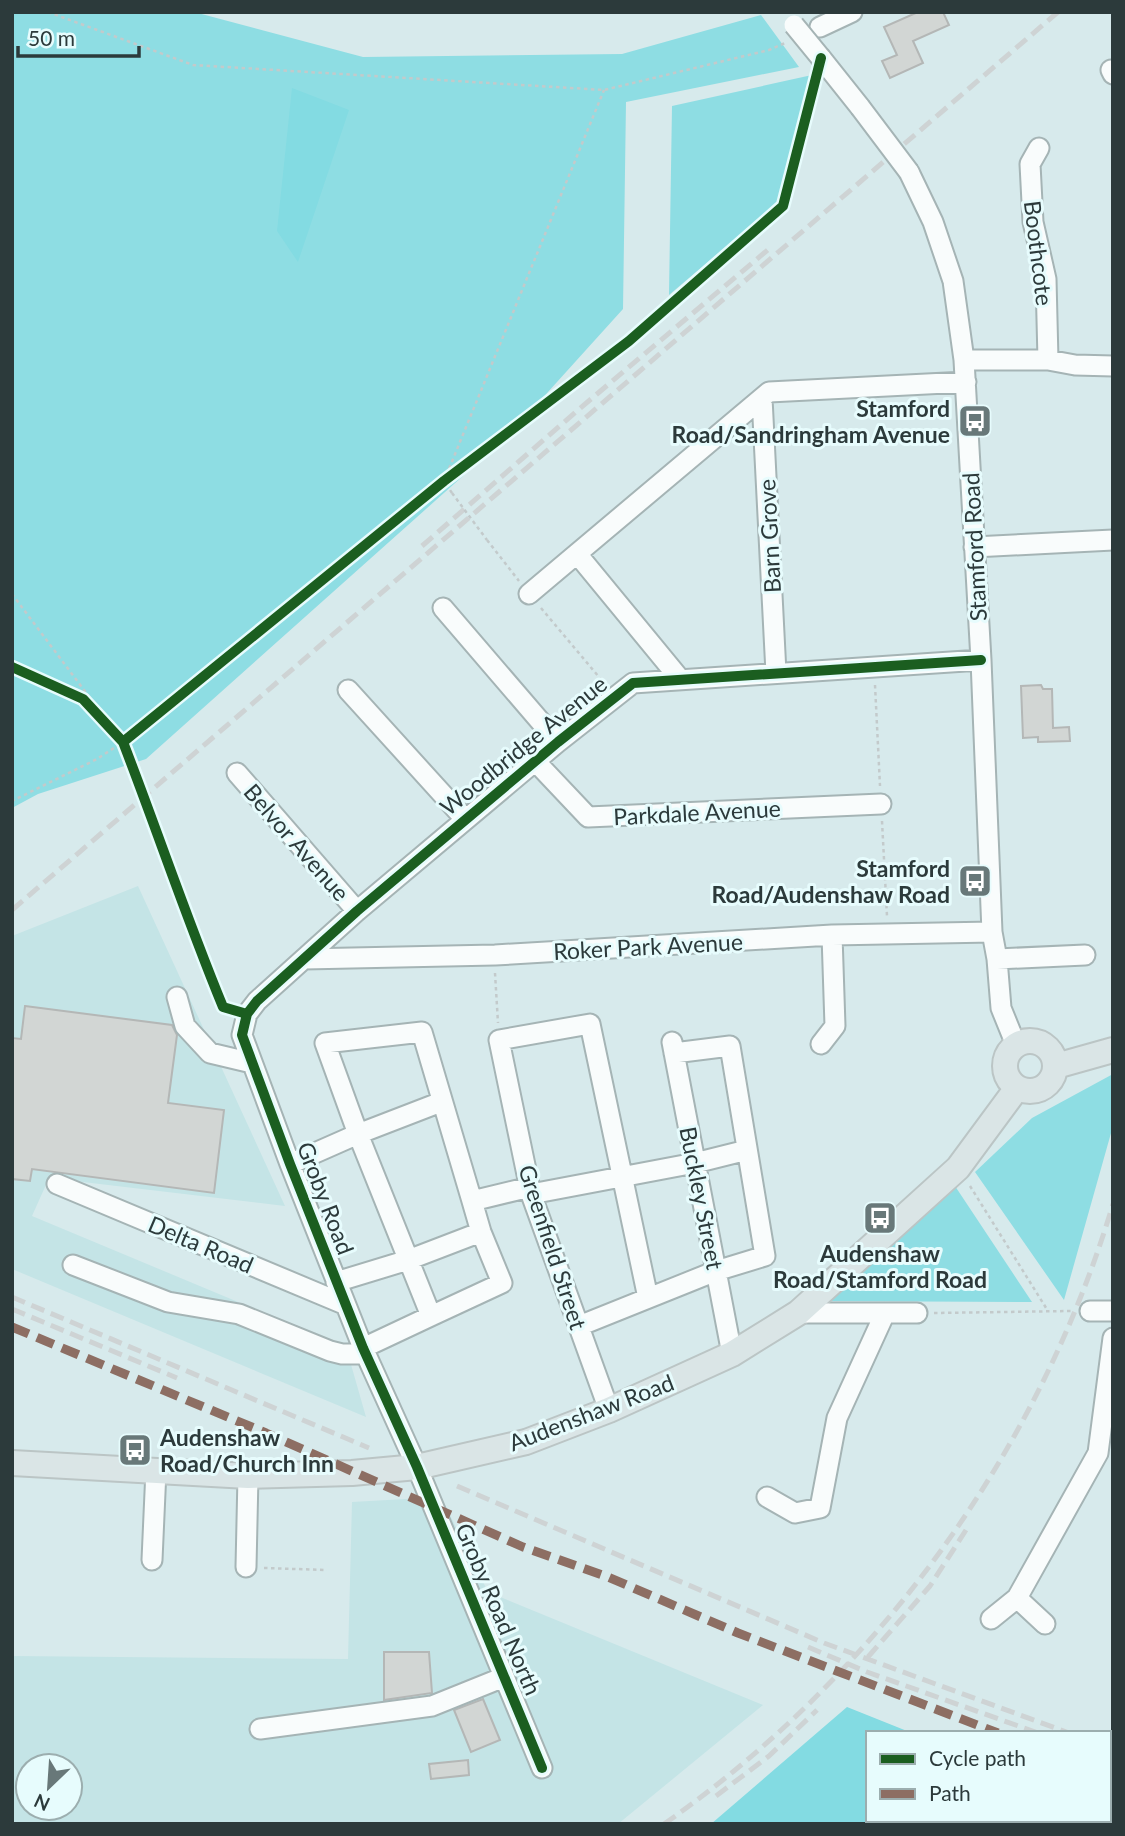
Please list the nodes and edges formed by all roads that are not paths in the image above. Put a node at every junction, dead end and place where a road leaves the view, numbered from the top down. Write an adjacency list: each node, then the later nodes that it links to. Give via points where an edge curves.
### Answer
1 (852, 12): 3 (street)
2 (790, 19): 5 (street, Stamford Road, bridge, via 909,172 933,222 953,281)
3 (820, 27)
4 (1039, 148): 6 (street, Boothcote, via 1030,164 1033,222 1046,279)
5 (964, 360): 6 (street); 8 (street, Stamford Road)
6 (1048, 360): 7 (street)
7 (1113, 366)
8 (966, 382): 9 (street, via 769,392); 11 (street, Stamford Road)
9 (762, 398): 12 (street); 16 (street, Barn Grove)
10 (1113, 540): 11 (street)
11 (974, 547): 15 (street, Stamford Road)
12 (578, 555): 13 (street); 17 (street)
13 (529, 594)
14 (443, 608): 19 (street)
15 (981, 660): 16 (street, Woodbridge Avenue); 25 (street, Stamford Road)
16 (776, 673): 17 (street, Woodbridge Avenue)
17 (680, 679): 19 (street, Woodbridge Avenue, via 633,683)
18 (348, 690): 23 (street)
19 (558, 742): 20 (street, Woodbridge Avenue)
20 (536, 762): 22 (street, Parkdale Avenue, via 588,817); 23 (street, Woodbridge Avenue)
21 (237, 773): 24 (street, Belvor Avenue)
22 (881, 804)
23 (465, 819): 24 (street, Woodbridge Avenue)
24 (357, 911): 29 (street, Woodbridge Avenue)
25 (992, 932): 26 (street, Roker Park Avenue); 28 (street, Stamford Road)
26 (832, 935): 29 (street, Roker Park Avenue); 31 (street, via 835,1026)
27 (1085, 955): 28 (street)
28 (997, 959): 32 (street, Stamford Road, via 1001,1008)
29 (304, 960): 34 (street, Groby Road, via 247,1014 242,1035)
30 (177, 997): 34 (street, via 185,1026 210,1054)
31 (821, 1044)
32 (1016, 1045): 35 (main road, via 1043,1044); 36 (main road, via 1005,1068)
33 (1113, 1050): 35 (main road)
34 (252, 1063): 41 (street, Groby Road)
35 (1056, 1066): 36 (main road, via 1051,1081 1042,1089 1028,1092)
36 (1017, 1088): 55 (main road, Audenshaw Road, via 958,1167)
37 (441, 1102): 38 (street); 38 (street, via 422,1032 325,1043); 45 (street)
38 (358, 1134): 41 (street); 47 (street)
39 (747, 1150): 40 (street); 40 (street, Buckley Street, via 730,1046 673,1047); 49 (street, via 765,1256)
40 (695, 1163): 42 (street); 49 (street, Buckley Street)
41 (289, 1164): 50 (street, Groby Road)
42 (622, 1177): 44 (street); 44 (street, Greenfield Street, via 590,1024 499,1040); 51 (street)
43 (57, 1184): 52 (street, Delta Road)
44 (530, 1191): 45 (street); 59 (street, Greenfield Street)
45 (472, 1201): 46 (street)
46 (481, 1232): 47 (street); 58 (street, via 502,1283)
47 (408, 1260): 50 (street); 58 (street)
48 (73, 1265): 61 (street, via 168,1303 230,1311 330,1351)
49 (716, 1271): 51 (street); 62 (street, Buckley Street)
50 (336, 1282): 52 (street, Groby Road)
51 (648, 1298): 59 (street)
52 (346, 1305): 61 (street, Groby Road)
53 (1090, 1311): 54 (street)
54 (1113, 1311)
55 (799, 1313): 56 (street); 62 (main road, Audenshaw Road)
56 (885, 1313): 57 (street); 68 (street, via 837,1418 820,1508 795,1513)
57 (917, 1313)
58 (431, 1316): 61 (street)
59 (579, 1326): 63 (street, Greenfield Street)
60 (1113, 1338): 71 (street, via 1098,1453)
61 (364, 1351): 65 (street, Groby Road)
62 (732, 1354): 63 (main road, Audenshaw Road)
63 (609, 1410): 65 (main road, Audenshaw Road, via 526,1442)
64 (12, 1463): 66 (main road, Audenshaw Road)
65 (417, 1467): 67 (main road, Audenshaw Road); 74 (street, Groby Road North)
66 (156, 1470): 67 (main road, Audenshaw Road); 69 (street)
67 (248, 1476): 70 (street)
68 (767, 1497)
69 (152, 1560)
70 (246, 1567)
71 (1017, 1598): 72 (street); 73 (street)
72 (990, 1619)
73 (1045, 1624)
74 (504, 1676): 75 (street, via 432,1706); 76 (street, Groby Road North)
75 (260, 1729)
76 (542, 1768)

